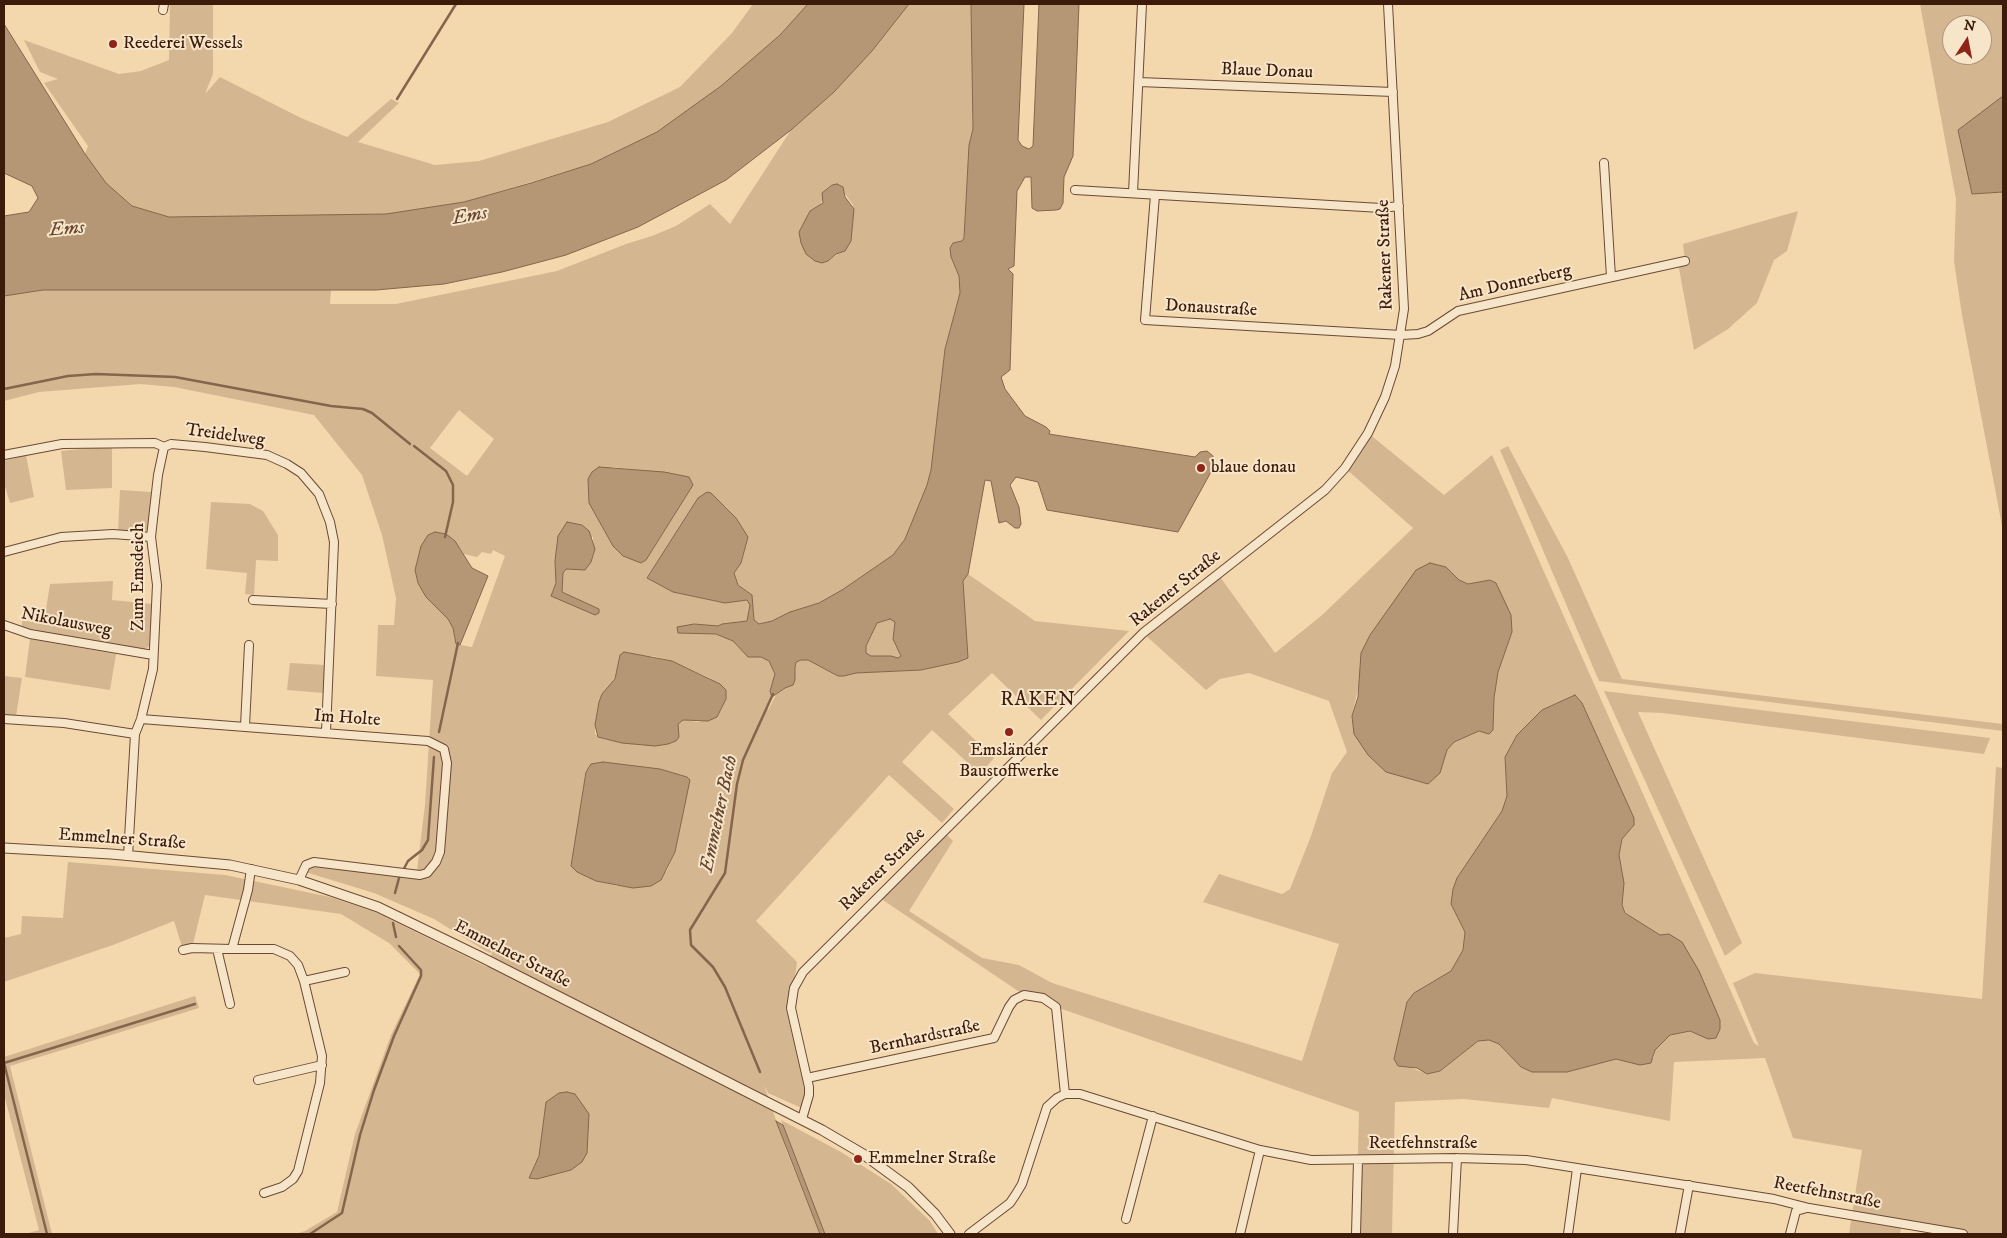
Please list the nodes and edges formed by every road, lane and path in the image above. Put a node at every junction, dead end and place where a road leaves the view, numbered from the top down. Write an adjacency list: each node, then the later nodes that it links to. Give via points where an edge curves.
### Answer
1 (1142, 4): 3 (street)
2 (1388, 4): 4 (street, Rakener Straße)
3 (1139, 82): 4 (street, Blaue Donau); 7 (street)
4 (1393, 92): 9 (street, Rakener Straße)
5 (1604, 162): 11 (street)
6 (1076, 190): 7 (street)
7 (1133, 193): 8 (street)
8 (1155, 195): 9 (street, via 1381,208); 12 (street, Donaustraße, via 1145,320)
9 (1399, 206): 12 (street, Rakener Straße, via 1404,287)
10 (1685, 261): 11 (street, Am Donnerberg)
11 (1611, 277): 12 (street, Am Donnerberg, via 1458,311 1428,331)
12 (1402, 335): 38 (street, Rakener Straße, via 1393,374 1372,426 1345,468 1325,490 1143,633 803,972 794,988 791,1008)
13 (164, 447): 14 (street, Treidelweg, via 154,443 130,442 62,444); 15 (street, Zum Emsdeich); 18 (street, Treidelweg, via 171,444 241,450 267,456 301,473 319,494 330,522 335,560)
14 (4, 455)
15 (151, 537): 16 (street, via 113,534 61,537); 21 (street, Zum Emsdeich, via 157,585)
16 (4, 552)
17 (253, 600): 18 (street)
18 (332, 604): 25 (street, Treidelweg)
19 (4, 625): 21 (street, Nikolausweg, via 30,634)
20 (249, 645): 24 (street)
21 (153, 655): 23 (street, Zum Emsdeich, via 153,669)
22 (4, 719): 26 (street, via 64,723)
23 (141, 719): 24 (street, Im Holte); 26 (street, Zum Emsdeich)
24 (245, 726): 25 (street, Im Holte)
25 (326, 732): 30 (street, Im Holte, via 428,741 444,750 446,763 440,852 427,873 420,875 309,862)
26 (134, 734): 28 (street, Zum Emsdeich)
27 (4, 848): 28 (street, Emmelner Straße)
28 (128, 856): 29 (street, Emmelner Straße)
29 (251, 869): 30 (street, Emmelner Straße); 32 (street)
30 (299, 880): 42 (street, Emmelner Straße, via 378,907)
31 (217, 949): 32 (street); 33 (street); 36 (street)
32 (232, 949): 35 (street, via 283,951 298,965)
33 (182, 950)
34 (345, 972): 35 (street)
35 (304, 981): 37 (street)
36 (230, 1004)
37 (322, 1065): 39 (street); 48 (street, via 298,1171 282,1187)
38 (807, 1078): 40 (street, Bernhardstraße, via 994,1038 1009,1007 1024,995 1043,998 1056,1007); 42 (street, Rakener Straße, via 809,1095)
39 (258, 1080)
40 (1066, 1094): 41 (street, Reetfehnstraße, via 1080,1094); 52 (street, via 1047,1107 1022,1184 1010,1203)
41 (1152, 1116): 43 (street, Reetfehnstraße); 50 (street)
42 (802, 1119): 51 (street, Emmelner Straße, via 863,1154 908,1187)
43 (1260, 1150): 45 (street, Reetfehnstraße, via 1311,1160); 53 (street)
44 (1457, 1158): 45 (street, Reetfehnstraße); 46 (street, Reetfehnstraße, via 1526,1160); 55 (street)
45 (1358, 1160): 54 (street)
46 (1577, 1169): 47 (street, Reetfehnstraße); 56 (street)
47 (1689, 1185): 49 (street, Reetfehnstraße, via 1774,1198); 57 (street)
48 (264, 1193)
49 (1809, 1208): 58 (street, via 1796,1211); 59 (street, Reetfehnstraße)
50 (1126, 1219)
51 (950, 1234)
52 (969, 1234)
53 (1240, 1234)
54 (1356, 1234)
55 (1453, 1234)
56 (1568, 1234)
57 (1680, 1234)
58 (1790, 1234)
59 (1963, 1234)

